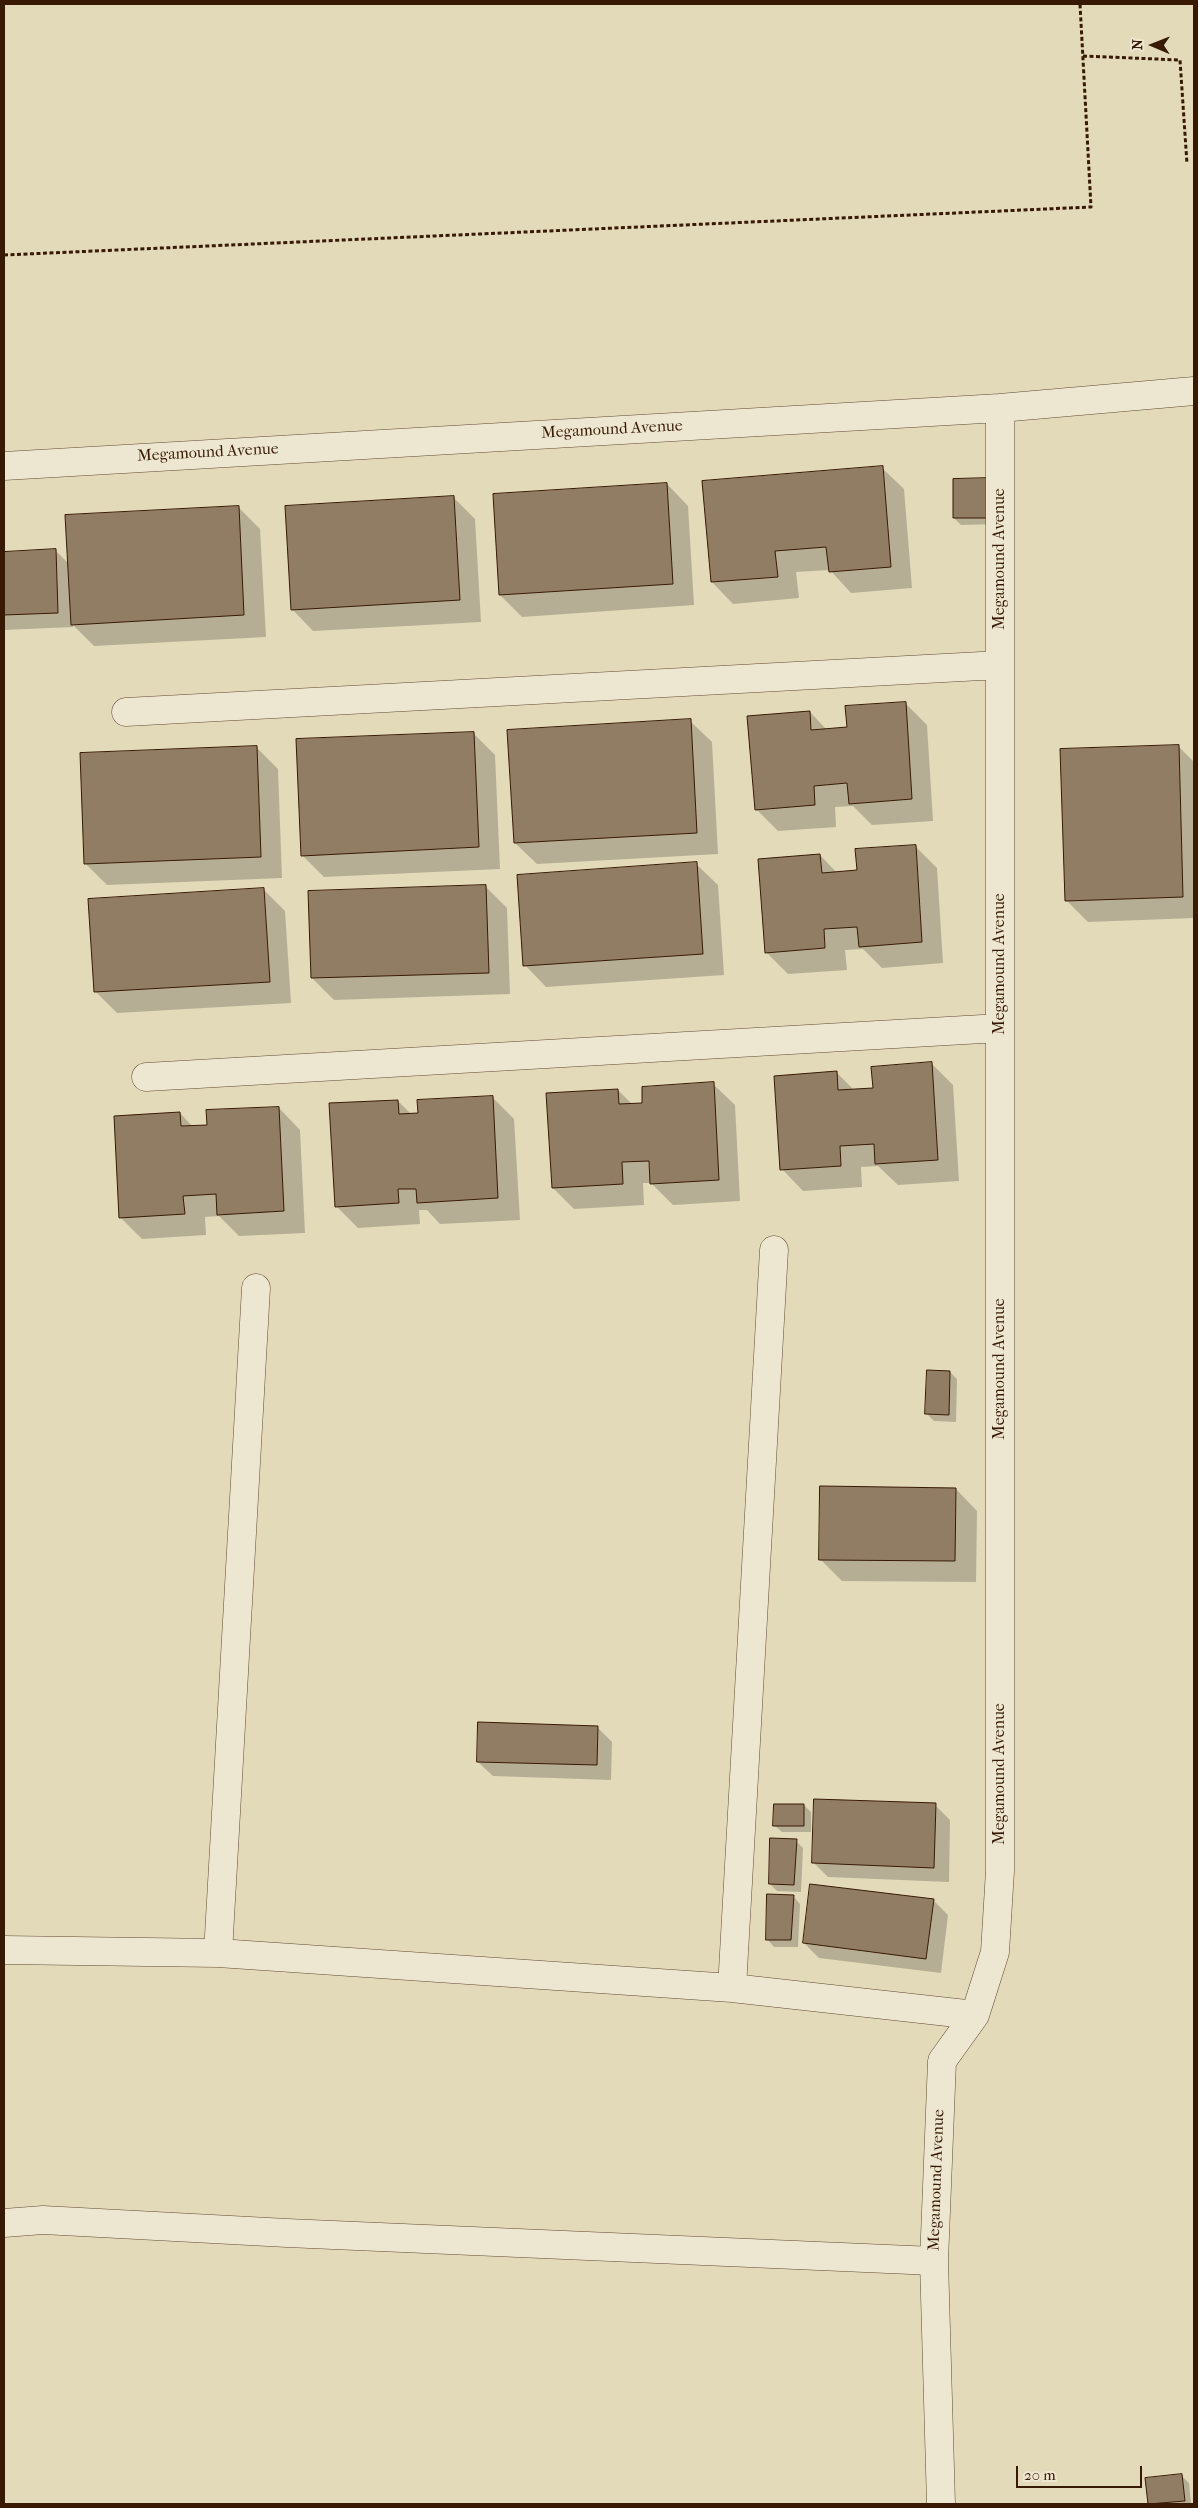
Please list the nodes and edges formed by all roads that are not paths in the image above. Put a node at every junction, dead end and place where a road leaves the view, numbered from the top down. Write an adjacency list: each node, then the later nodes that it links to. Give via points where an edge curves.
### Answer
1 (1194, 391): 2 (street)
2 (1000, 408): 3 (street, Megamound Avenue); 4 (street, Megamound Avenue)
3 (4, 466)
4 (1000, 665): 5 (street); 6 (street, Megamound Avenue)
5 (126, 712)
6 (1000, 1028): 7 (street); 13 (street, Megamound Avenue, via 1000,1871 995,1952)
7 (146, 1077)
8 (774, 1250): 12 (street)
9 (256, 1288): 11 (street)
10 (4, 1950): 11 (street)
11 (218, 1953): 12 (street)
12 (732, 1988): 13 (street)
13 (975, 2015): 15 (street, Megamound Avenue, via 942,2061)
14 (4, 2223): 15 (street, via 43,2220)
15 (934, 2261): 16 (street, Megamound Avenue)
16 (941, 2504)

